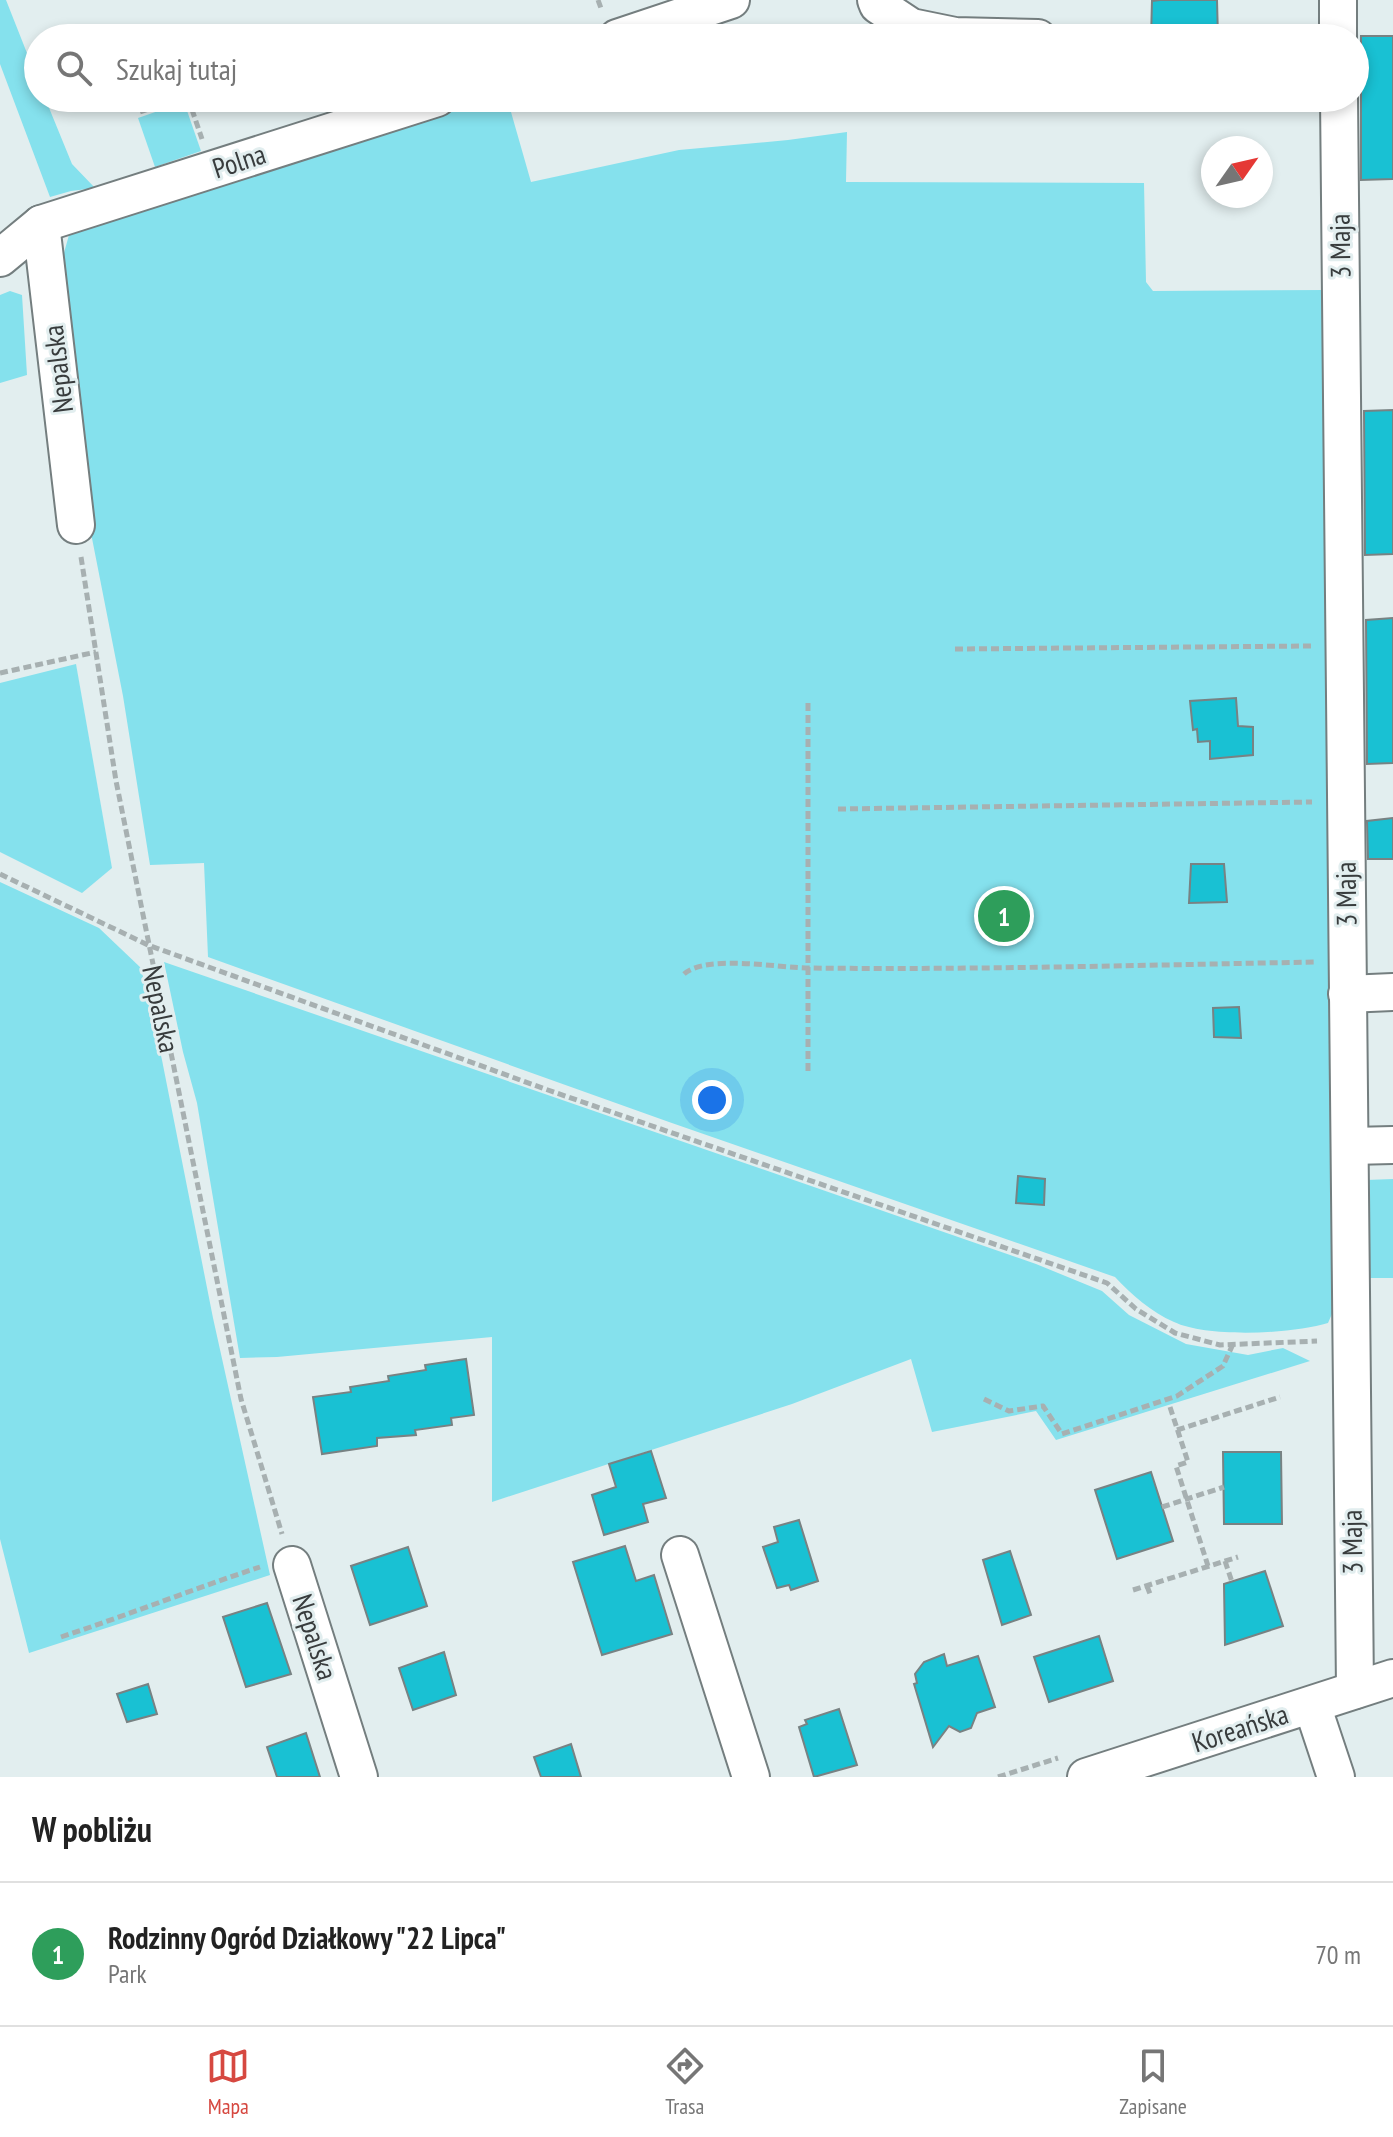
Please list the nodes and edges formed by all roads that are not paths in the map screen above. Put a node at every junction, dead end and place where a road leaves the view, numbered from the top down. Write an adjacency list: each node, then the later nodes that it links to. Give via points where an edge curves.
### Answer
1 (731, 0): 4 (street)
2 (876, 0): 5 (street)
3 (1338, 0): 6 (street)
4 (659, 24)
5 (906, 24)
6 (1338, 24)
7 (393, 112): 9 (street, Polna)
8 (1339, 112): 12 (street, 3 Maja)
9 (41, 224): 10 (street); 11 (street, Nepalska)
10 (0, 258)
11 (76, 525)
12 (1347, 978): 13 (street); 15 (street, 3 Maja)
13 (1393, 992)
14 (1393, 1145): 15 (street)
15 (1351, 1146): 19 (street, 3 Maja)
16 (680, 1555): 22 (street)
17 (291, 1561): 21 (street, Nepalska)
18 (1393, 1678): 19 (street, Koreańska)
19 (1355, 1690): 20 (street, Koreańska)
20 (1312, 1705): 23 (street, Koreańska); 24 (street)
21 (359, 1777)
22 (751, 1777)
23 (1086, 1777)
24 (1336, 1777)

